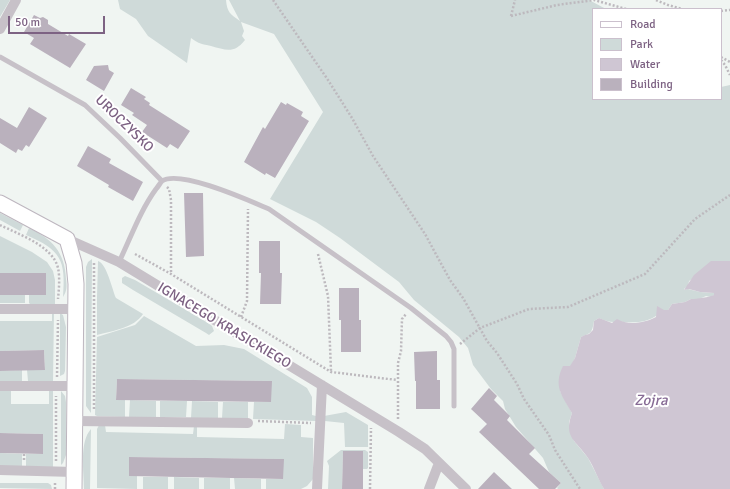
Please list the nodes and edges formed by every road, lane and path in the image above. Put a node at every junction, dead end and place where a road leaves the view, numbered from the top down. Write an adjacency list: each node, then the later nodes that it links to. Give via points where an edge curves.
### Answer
1 (16, 0): 7 (street)
2 (273, 0): 28 (path, via 328,80 373,156 421,227)
3 (515, 0): 5 (path, via 511,16 557,5 594,0)
4 (656, 0): 6 (path)
5 (622, 8)
6 (678, 8)
7 (0, 29)
8 (0, 57): 11 (lane, UROCZYSKO, via 85,105)
9 (722, 61): 10 (path)
10 (730, 75)
11 (162, 182): 14 (lane, via 172,178 183,179); 21 (lane, via 137,220)
12 (730, 195): 28 (path, via 695,218 645,274 568,307 529,309)
13 (171, 200): 22 (path)
14 (248, 200): 18 (lane, via 269,209); 27 (path, via 247,301)
15 (0, 203): 17 (street, IGNACEGO KRASICKIEGO)
16 (0, 225): 23 (path, via 46,249 54,257 58,268)
17 (67, 239): 21 (street, IGNACEGO KRASICKIEGO); 26 (street, via 74,263)
18 (315, 241): 24 (lane); 30 (path, via 328,296)
19 (135, 254): 22 (path)
20 (94, 262): 37 (path)
21 (119, 262): 32 (street, IGNACEGO KRASICKIEGO)
22 (171, 274): 27 (path)
23 (58, 298)
24 (411, 308): 29 (lane, via 446,336); 31 (path, via 402,319)
25 (0, 309): 26 (street)
26 (76, 309): 34 (street)
27 (241, 318): 30 (path)
28 (480, 328): 29 (path); 50 (path, via 549,435 555,450)
29 (454, 349): 35 (lane)
30 (331, 372): 31 (path)
31 (397, 380): 40 (path)
32 (322, 385): 39 (street); 42 (street, IGNACEGO KRASICKIEGO, via 425,449)
33 (0, 386): 34 (street)
34 (75, 386): 36 (street)
35 (454, 406)
36 (75, 421): 37 (street); 44 (street)
37 (94, 421): 38 (street)
38 (248, 423): 39 (path, via 251,420)
39 (320, 423): 46 (street)
40 (398, 423)
41 (371, 424): 47 (path)
42 (439, 462): 48 (street); 49 (street, IGNACEGO KRASICKIEGO)
43 (0, 470): 44 (street)
44 (74, 472): 45 (street)
45 (74, 489)
46 (317, 489)
47 (370, 489)
48 (429, 489)
49 (466, 489)
50 (580, 489)

